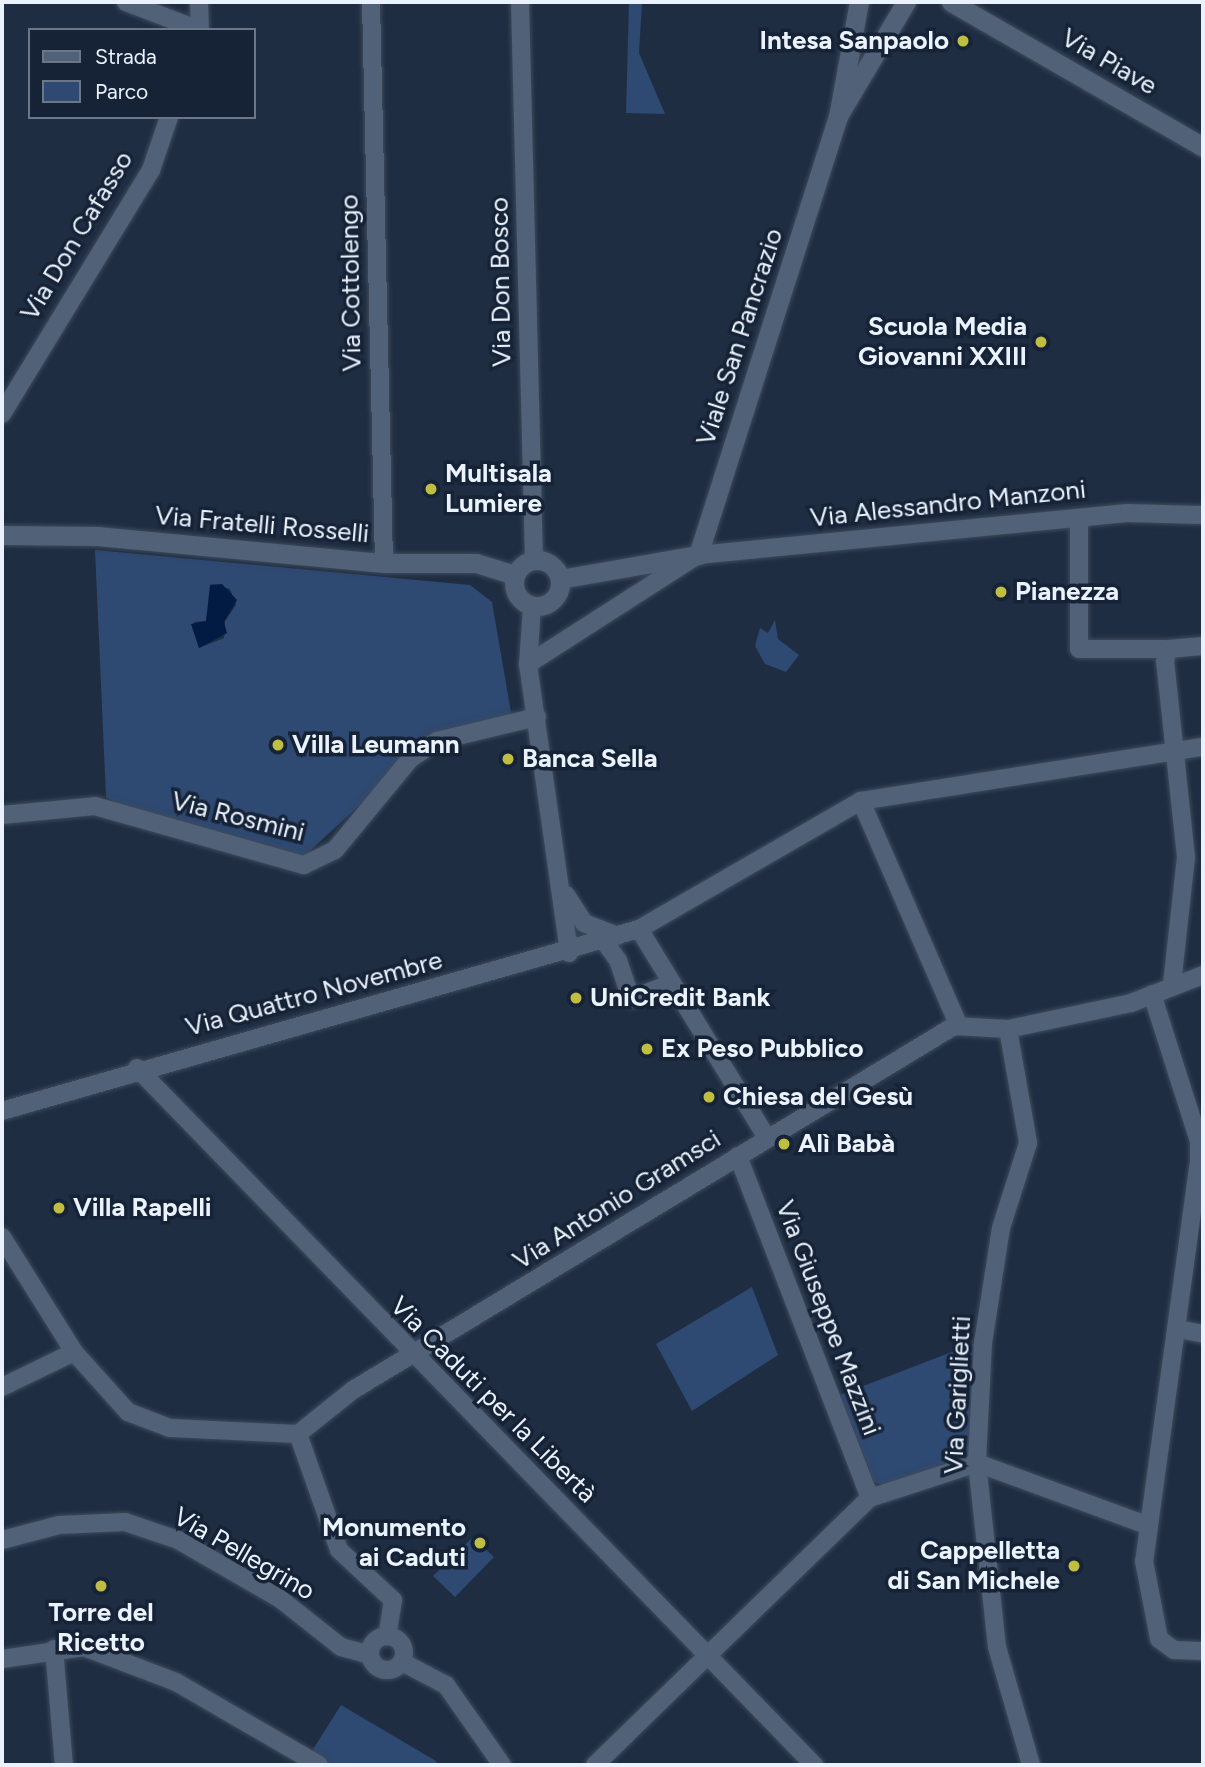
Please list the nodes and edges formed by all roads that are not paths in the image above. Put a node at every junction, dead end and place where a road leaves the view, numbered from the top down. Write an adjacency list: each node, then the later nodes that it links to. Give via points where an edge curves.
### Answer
1 (125, 2): 8 (street)
2 (199, 2): 9 (street)
3 (371, 2): 19 (street, Via Cottolengo)
4 (520, 2): 18 (street, Via Don Bosco)
5 (859, 2): 10 (street, Viale San Pancrazio)
6 (906, 2): 10 (street, Viale San Pancrazio)
7 (951, 2): 12 (street, Via Piave)
8 (194, 28)
9 (199, 28)
10 (838, 117): 17 (street, Viale San Pancrazio)
11 (168, 119): 13 (street, Via Don Cafasso, via 151,170)
12 (1203, 147)
13 (2, 414)
14 (1203, 515): 15 (street, Via Alessandro Manzoni)
15 (1079, 518): 17 (street, Via Alessandro Manzoni); 24 (street, via 1079,649)
16 (2, 535): 19 (street, Via Fratelli Rosselli, via 97,536)
17 (689, 557): 21 (street); 25 (street)
18 (534, 560): 20 (street); 21 (street, via 552,565)
19 (384, 563): 20 (street, Via Fratelli Rosselli, via 476,563)
20 (515, 575): 22 (street, via 519,598)
21 (560, 579): 22 (street, via 554,598)
22 (532, 606): 25 (street)
23 (1203, 646): 24 (street)
24 (1168, 649): 28 (street)
25 (528, 664): 26 (street)
26 (537, 717): 30 (street, Via Rosmini, via 438,741 410,759 335,850 304,865 95,806); 31 (street)
27 (1203, 747): 28 (street, Via Quattro Novembre)
28 (1173, 751): 29 (street, Via Quattro Novembre); 37 (street, via 1186,877)
29 (862, 801): 32 (street, Via Quattro Novembre); 39 (street)
30 (2, 815)
31 (564, 892): 33 (street, via 584,923); 34 (street)
32 (639, 929): 33 (street, Via Quattro Novembre); 36 (street)
33 (611, 938): 34 (street, Via Quattro Novembre); 36 (street, via 631,999)
34 (569, 953): 41 (street, Via Quattro Novembre)
35 (1203, 975): 37 (street)
36 (672, 983): 43 (street)
37 (1172, 984): 38 (street)
38 (1152, 994): 40 (street); 46 (street, via 1199,1141)
39 (959, 1026): 40 (street); 43 (street, Via Antonio Gramsci)
40 (1008, 1029): 52 (street, Via Gariglietti, via 1028,1143 1001,1228 987,1317)
41 (137, 1068): 42 (street, Via Quattro Novembre); 49 (street, Via Caduti per la Libertà)
42 (2, 1111)
43 (767, 1138): 44 (street, Via Antonio Gramsci)
44 (738, 1156): 49 (street, Via Antonio Gramsci); 53 (street, Via Giuseppe Mazzini)
45 (2, 1237): 48 (street)
46 (1178, 1329): 47 (street); 54 (street)
47 (1203, 1334)
48 (74, 1352): 50 (street); 51 (street, via 128,1412 170,1428)
49 (412, 1358): 51 (street, Via Antonio Gramsci, via 353,1390); 59 (street, Via Caduti per la Libertà)
50 (2, 1387)
51 (298, 1434): 56 (street, via 339,1550 393,1600)
52 (977, 1463): 53 (street); 54 (street); 68 (street, Via Gariglietti, via 998,1647)
53 (870, 1498): 59 (street)
54 (1149, 1526): 58 (street, via 1144,1561 1154,1628 1174,1650)
55 (2, 1540): 60 (street, Via Pellegrino, via 59,1525 125,1522 178,1540 279,1598 341,1647)
56 (387, 1637): 60 (street, via 376,1640); 62 (street, via 400,1643)
57 (54, 1649): 61 (street); 63 (street); 64 (street, via 84,1647 176,1682)
58 (1203, 1651)
59 (707, 1654): 66 (street); 67 (street, Via Caduti per la Libertà)
60 (370, 1655): 62 (street, via 383,1670)
61 (2, 1659)
62 (401, 1662): 65 (street, via 446,1685)
63 (64, 1765)
64 (319, 1765)
65 (502, 1765)
66 (595, 1765)
67 (814, 1765)
68 (1031, 1765)

